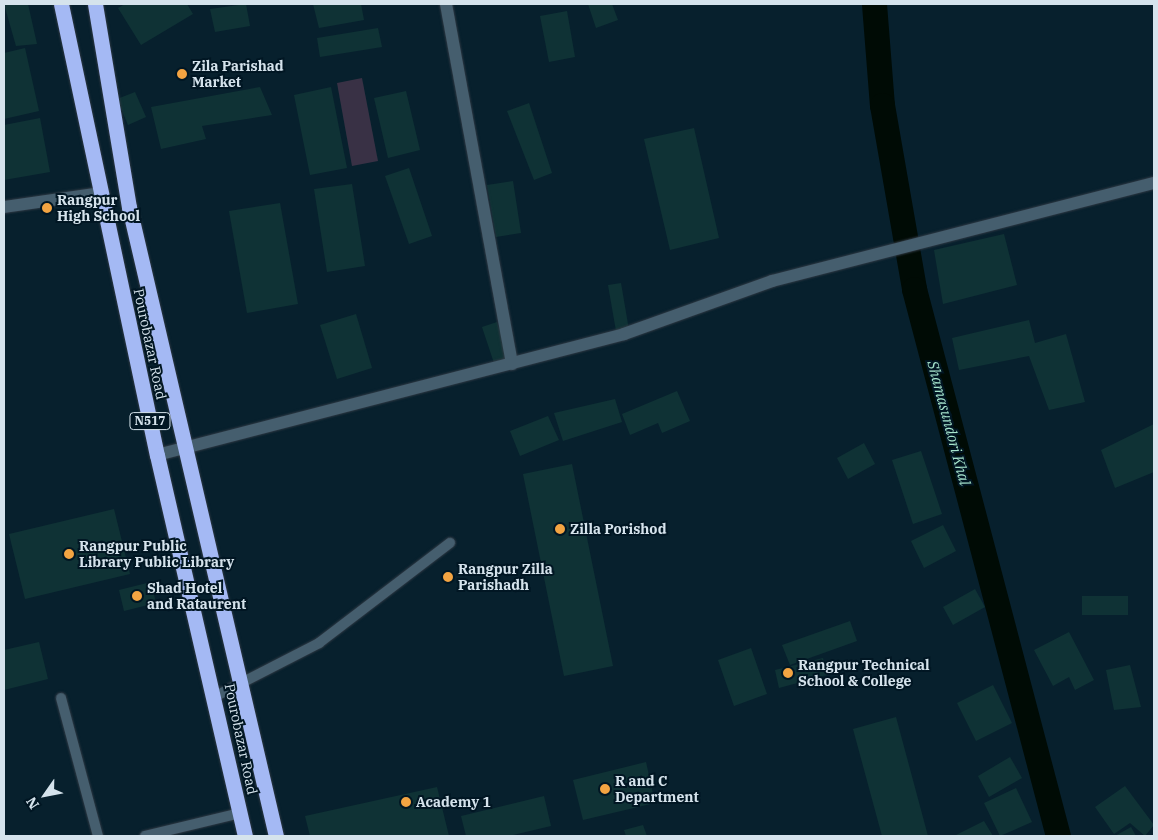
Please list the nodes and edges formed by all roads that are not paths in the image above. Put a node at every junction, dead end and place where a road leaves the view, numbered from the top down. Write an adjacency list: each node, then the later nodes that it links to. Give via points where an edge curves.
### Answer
1 (61, 4): 5 (highway, Pourobazar Road / N517)
2 (95, 4): 8 (highway, Pourobazar Road / N517, via 130,208)
3 (446, 4): 7 (street)
4 (1154, 183): 7 (street, via 772,281 624,334)
5 (101, 193): 6 (street); 9 (highway, Pourobazar Road / N517)
6 (4, 207)
7 (512, 364): 8 (street)
8 (183, 447): 9 (street); 11 (highway, Pourobazar Road / N517)
9 (157, 455): 12 (highway, Pourobazar Road / N517)
10 (450, 543): 11 (lane, via 319,643)
11 (242, 683): 12 (lane); 18 (highway, Pourobazar Road / N517)
12 (216, 696): 14 (highway, Pourobazar Road / N517)
13 (61, 698): 15 (lane)
14 (240, 813): 16 (lane); 17 (highway, Pourobazar Road / N517)
15 (98, 836)
16 (145, 836)
17 (245, 836)
18 (276, 836)

